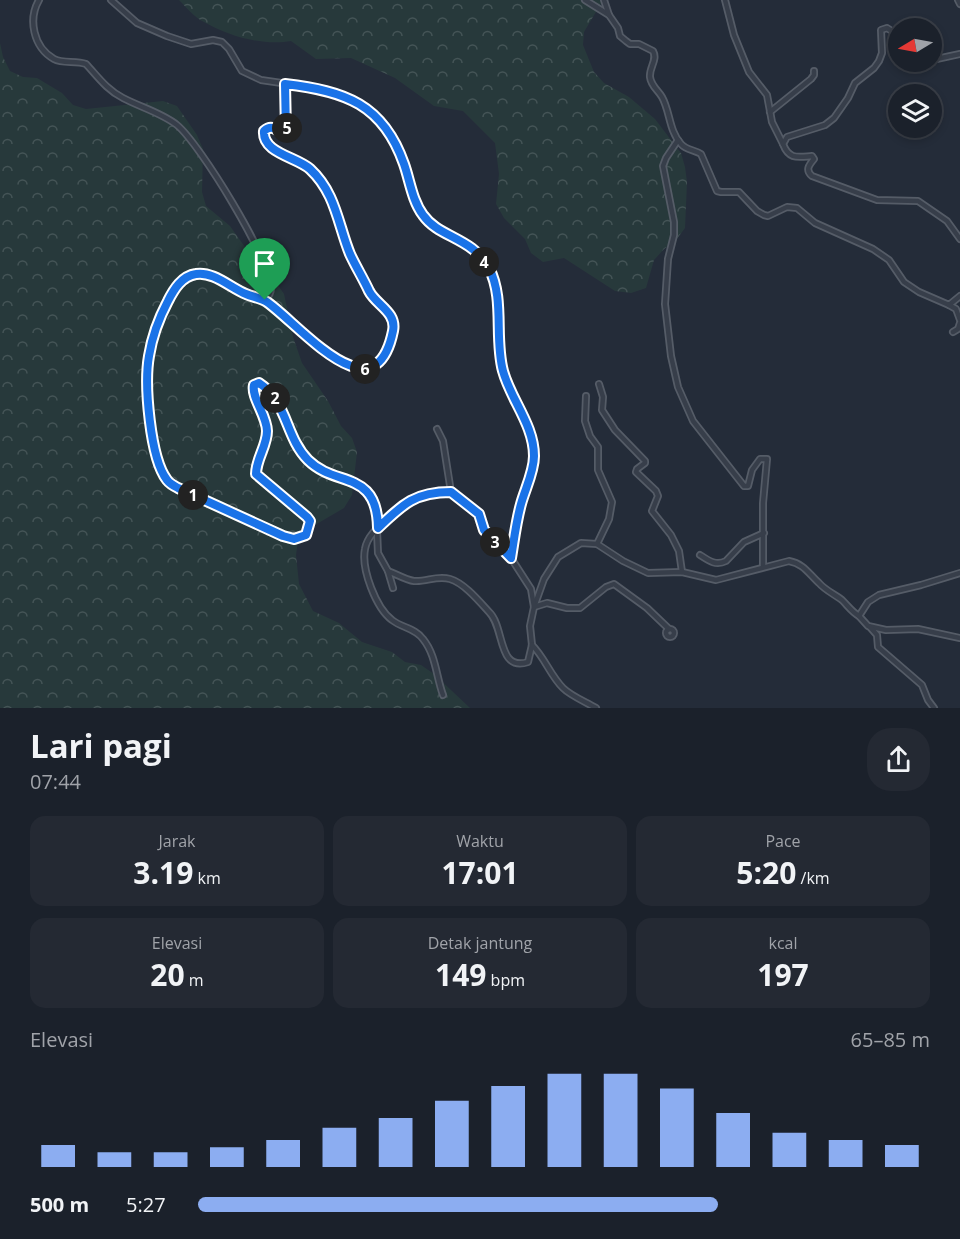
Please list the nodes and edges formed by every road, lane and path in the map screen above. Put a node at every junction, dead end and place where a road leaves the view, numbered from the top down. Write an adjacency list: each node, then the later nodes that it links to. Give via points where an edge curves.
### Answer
1 (39, 0): 19 (street, via 33,16 34,31 51,57 86,64 121,97 177,124 200,152 262,258 271,288)
2 (111, 0): 13 (street, via 137,23 167,36 191,44 222,42 245,73)
3 (585, 0): 8 (street)
4 (604, 0): 8 (street)
5 (725, 0): 14 (street, via 734,35 749,72 767,95)
6 (958, 0): 7 (street)
7 (960, 4)
8 (609, 15): 15 (street, via 620,36 655,54 651,84 663,100)
9 (888, 29): 16 (street, via 881,30 879,61 855,83 832,120 787,137)
10 (960, 54): 11 (street)
11 (942, 58)
12 (814, 71): 14 (street, via 812,79)
13 (285, 84): 19 (street, via 286,132 268,128 264,131 265,140 307,167 323,186 372,297 392,317 393,332 385,357 368,369 349,366 324,351); 31 (street, via 343,95 374,114 397,144 423,216 472,247 488,267 496,294 503,372 529,433 534,457)
14 (770, 112): 16 (street)
15 (678, 140): 20 (street, via 701,154 717,191 739,192 757,211 768,216 787,207 797,208 815,223 880,252 904,282); 28 (street, via 663,166 675,222 665,291 671,356 678,387 693,421 739,481 748,486 755,465 760,459 767,459)
16 (783, 144): 17 (street, via 795,158 813,156 808,167 812,176 877,200 918,201 946,221)
17 (960, 239)
18 (960, 296): 20 (street)
19 (265, 300): 27 (street, via 204,274 188,276 173,290 155,330 147,368 153,438 164,475 178,488 283,536 294,539 306,535 310,521 307,517 256,474 267,431 253,391 259,383 282,408 308,459 369,494 376,507)
20 (949, 305): 21 (street, via 956,309)
21 (960, 322): 22 (street)
22 (953, 332)
23 (599, 384): 34 (street, via 602,410 615,430 645,460 636,472 656,491 652,511 679,551)
24 (586, 396): 29 (street, via 585,421 598,447 598,470 612,502)
25 (437, 429): 26 (street, via 443,441)
26 (451, 492): 27 (street, via 427,492 411,499); 31 (street, via 479,514 484,530)
27 (378, 528): 33 (street, via 378,553); 43 (street, via 365,549 369,583 388,618 416,632 426,643)
28 (764, 533): 30 (street, via 744,542 722,563); 32 (street)
29 (597, 544): 34 (street, via 648,573); 37 (street, via 581,543 558,557 544,579)
30 (700, 555)
31 (511, 558): 37 (street, via 531,589)
32 (764, 567): 34 (street, via 716,580); 38 (street, via 789,561 798,563)
33 (388, 572): 36 (street); 42 (street, via 413,581 438,577 459,584 492,614 513,664 528,662)
34 (682, 572)
35 (960, 573): 38 (street, via 879,595 868,602)
36 (393, 588)
37 (534, 607): 40 (street, via 547,603 580,608 614,584); 42 (street)
38 (859, 616): 39 (street)
39 (868, 626): 41 (street, via 918,629); 45 (street, via 875,631 878,646 922,685)
40 (669, 629)
41 (960, 638)
42 (532, 645): 44 (street, via 564,689)
43 (443, 695)
44 (596, 708)
45 (934, 708)

